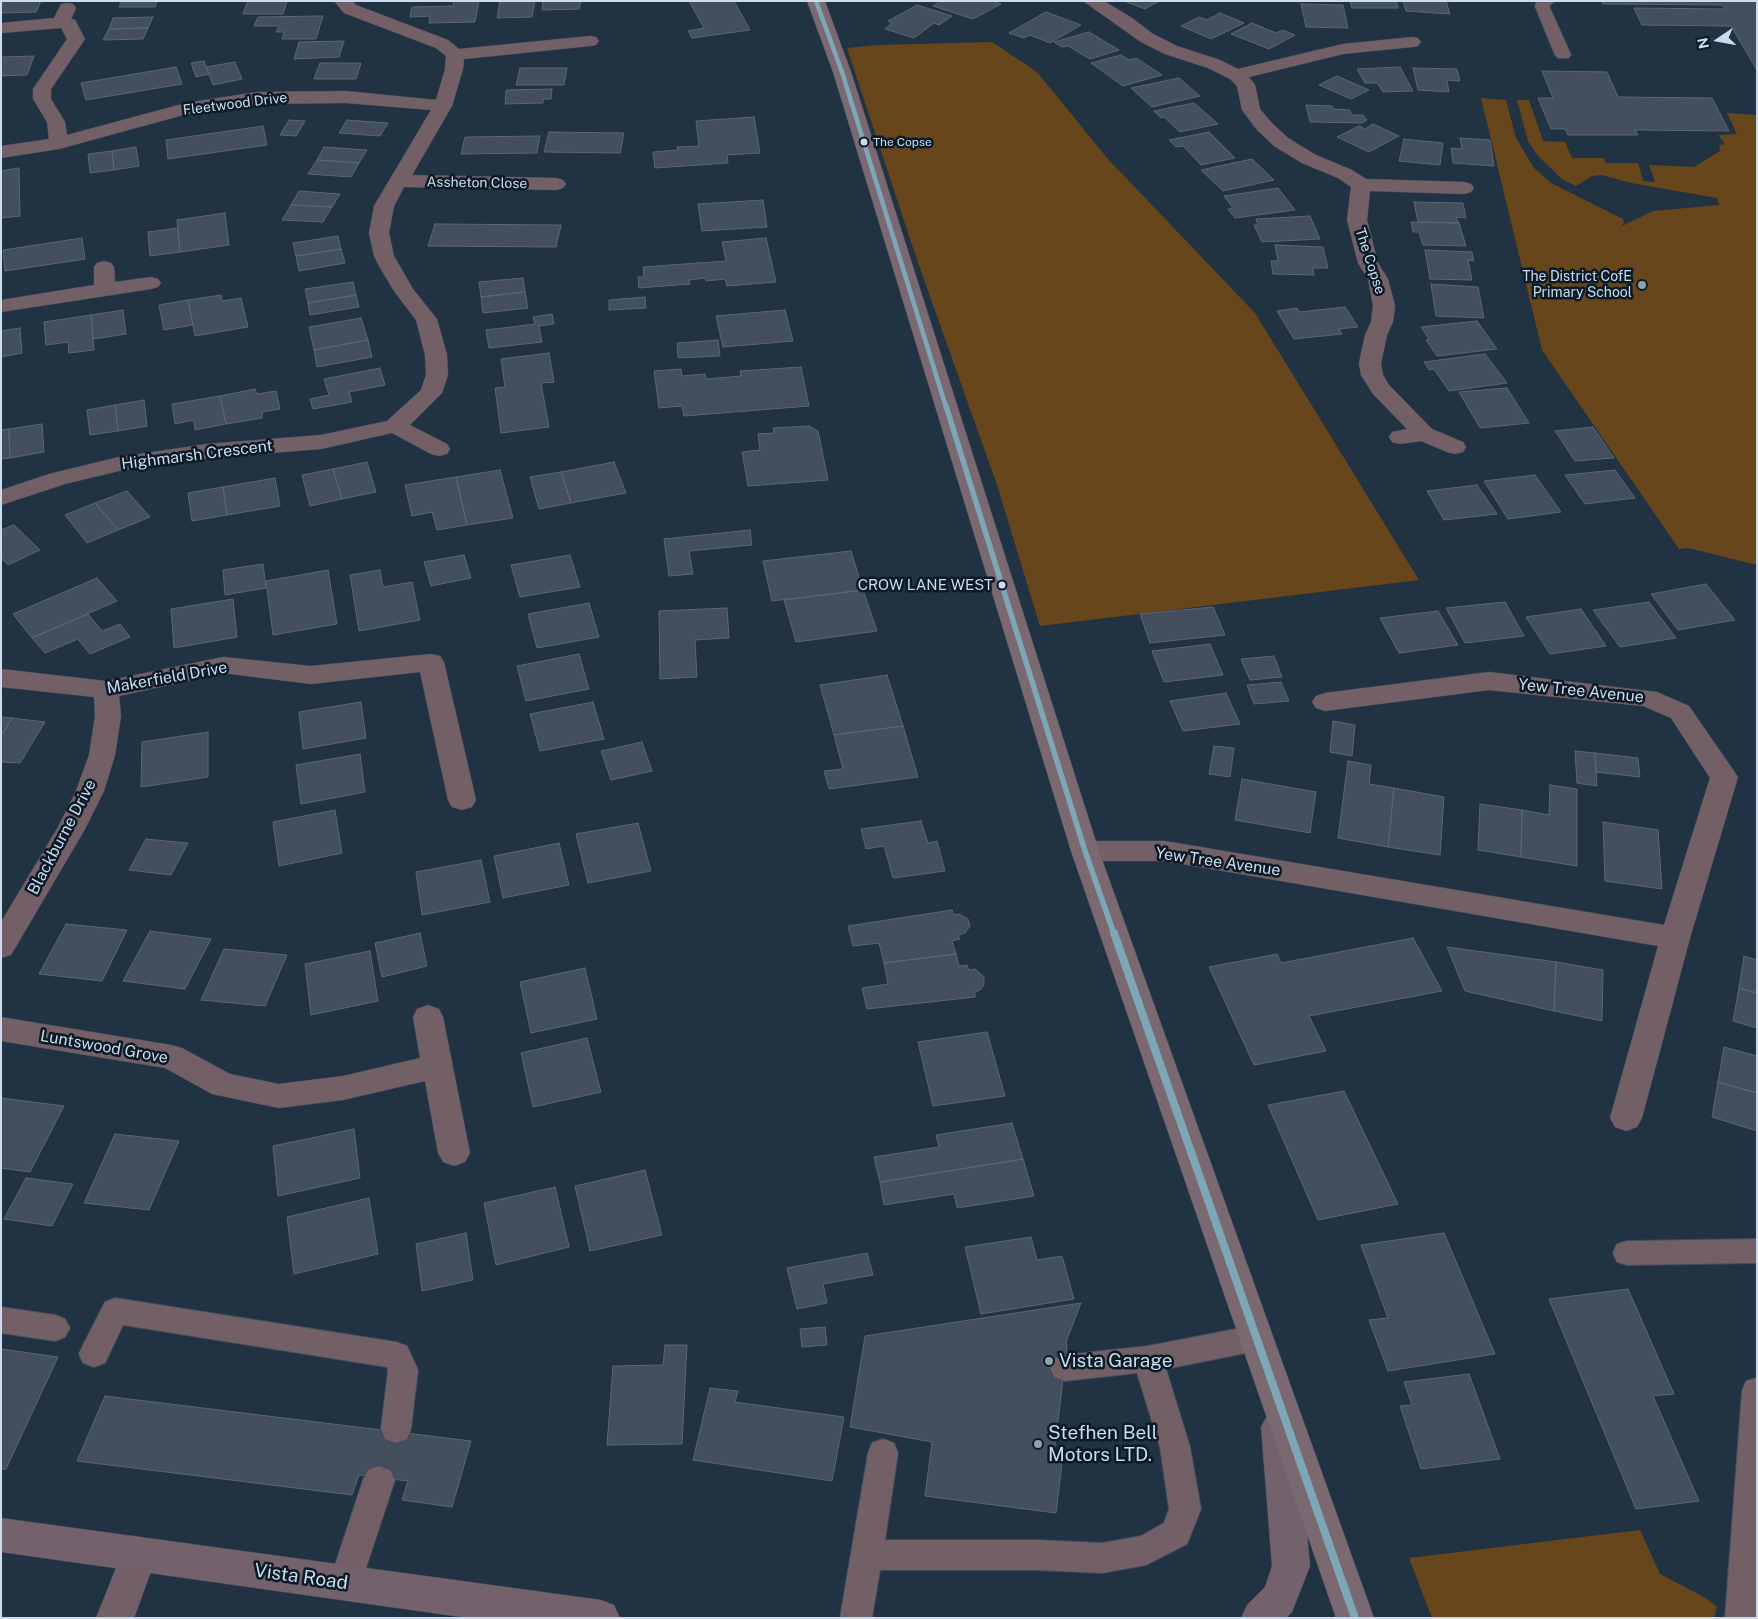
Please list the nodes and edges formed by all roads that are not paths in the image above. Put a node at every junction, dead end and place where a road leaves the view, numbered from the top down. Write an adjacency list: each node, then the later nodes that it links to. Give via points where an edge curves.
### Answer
1 (342, 1): 8 (street, via 365,16 442,44)
2 (816, 1): 32 (main road, via 845,82)
3 (1091, 1): 10 (street, via 1147,38)
4 (1548, 1): 9 (lane, via 1542,6)
5 (1, 28): 12 (street, via 64,15 69,24 76,39 42,89 42,99 56,122)
6 (590, 41): 8 (street)
7 (1412, 42): 10 (street, via 1343,49)
8 (455, 55): 11 (street)
9 (1564, 55)
10 (1236, 75): 16 (street, via 1246,85 1251,110 1281,142)
11 (443, 106): 12 (street, Fleetwood Drive, via 346,97 257,98 186,109); 14 (street)
12 (59, 143): 13 (street, Fleetwood Drive)
13 (1, 152)
14 (398, 181): 15 (street, Assheton Close); 22 (street, via 384,206 380,243 389,266 426,320 436,355 437,375 431,392)
15 (556, 184)
16 (1361, 185): 17 (street); 23 (street, The Copse, via 1357,220 1368,264 1378,279 1384,306 1370,363 1372,375 1381,389)
17 (1464, 188)
18 (104, 267): 20 (street)
19 (151, 283): 20 (street)
20 (105, 290): 21 (street)
21 (1, 306)
22 (395, 426): 26 (street); 27 (street, Highmarsh Crescent, via 321,442 207,451 119,464 57,479)
23 (1424, 434): 24 (street, The Copse); 25 (street, The Copse)
24 (1400, 437)
25 (1455, 447)
26 (439, 449)
27 (1, 498)
28 (1, 678): 29 (street, Makerfield Drive)
29 (106, 690): 31 (street, Makerfield Drive, via 223,664 311,675 431,662); 34 (street, Blackburne Drive, via 108,716 102,755 90,791)
30 (1325, 702): 33 (street, Yew Tree Avenue, via 1490,681 1648,698 1680,712 1724,777)
31 (462, 800)
32 (1085, 851): 33 (street, Yew Tree Avenue, via 1165,851); 44 (main road)
33 (1675, 938): 38 (street, Yew Tree Avenue)
34 (1, 947)
35 (428, 1017): 37 (street)
36 (1, 1029): 37 (street, Luntswood Grove, via 170,1057 223,1085 278,1096 343,1088)
37 (438, 1066): 39 (street)
38 (1626, 1118)
39 (454, 1153)
40 (1757, 1250): 41 (lane)
41 (1627, 1253)
42 (1, 1320): 43 (lane)
43 (55, 1328)
44 (1256, 1338): 46 (lane); 48 (main road)
45 (94, 1354): 50 (lane, via 115,1312 396,1355 403,1370)
46 (1148, 1359): 47 (lane); 55 (lane, via 1175,1447 1185,1509 1176,1533 1146,1550 1102,1558)
47 (1065, 1368)
48 (1275, 1386): 60 (main road, via 1290,1566 1279,1599); 61 (main road)
49 (1757, 1392): 62 (lane)
50 (396, 1429)
51 (883, 1452): 55 (lane)
52 (380, 1480): 56 (lane)
53 (1, 1535): 54 (main road, Vista Road)
54 (139, 1555): 56 (main road, Vista Road); 57 (street)
55 (867, 1555): 59 (lane)
56 (345, 1583): 58 (main road, Vista Road)
57 (114, 1618)
58 (601, 1618)
59 (856, 1618)
60 (1260, 1618)
61 (1355, 1618)
62 (1742, 1618)

